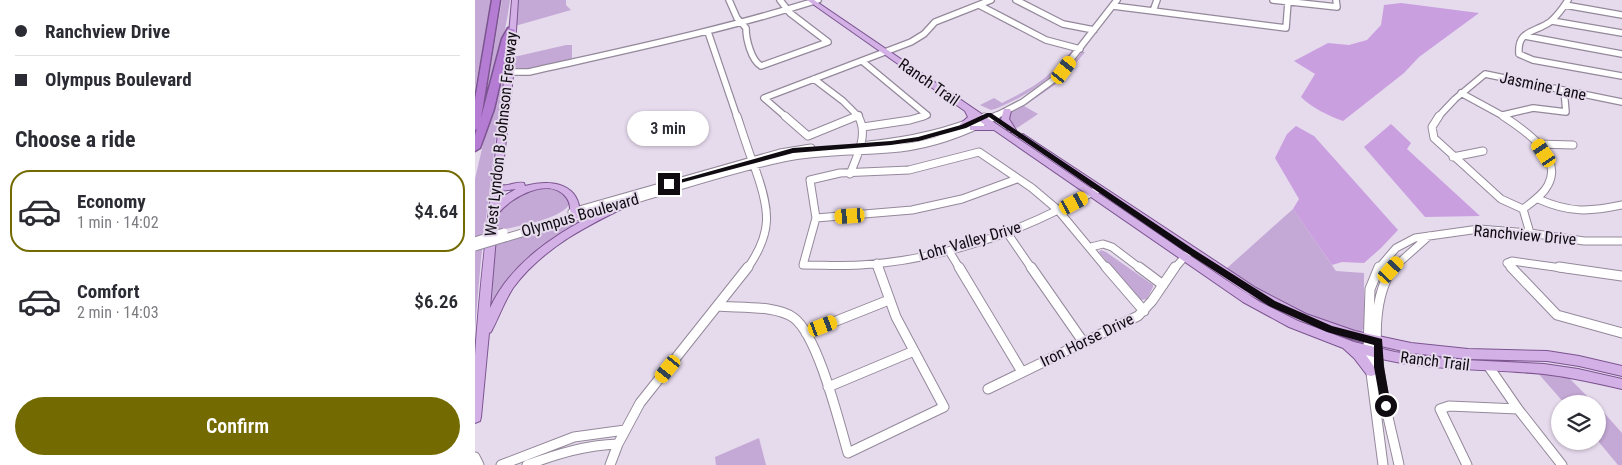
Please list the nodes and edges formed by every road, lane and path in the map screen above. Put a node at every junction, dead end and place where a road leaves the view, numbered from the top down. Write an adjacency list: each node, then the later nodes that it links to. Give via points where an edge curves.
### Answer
1 (496, 0): 45 (highway)
2 (515, 0): 21 (main road, West Lyndon B Johnson Freeway)
3 (729, 0): 20 (street)
4 (780, 0): 16 (street)
5 (815, 0): 16 (street); 27 (main road, Ranch Trail)
6 (991, 0): 14 (street)
7 (1016, 0): 22 (street, via 1060,22)
8 (1117, 0): 15 (street, Olympus Boulevard)
9 (1157, 0): 17 (street)
10 (1273, 0): 12 (street)
11 (1337, 0): 12 (street, via 1337,7)
12 (1288, 2): 17 (street, via 1286,28)
13 (1567, 2): 18 (street); 19 (street)
14 (979, 5): 26 (street, via 1046,40); 27 (street, via 935,22 920,38)
15 (1113, 6): 17 (street); 22 (street, Olympus Boulevard)
16 (787, 10): 20 (street); 20 (street, via 827,42 761,66)
17 (1153, 11)
18 (1622, 15)
19 (1552, 21): 24 (street); 25 (street, via 1534,28)
20 (743, 24): 23 (street)
21 (511, 30): 30 (main road, West Lyndon B Johnson Freeway); 51 (highway)
22 (1094, 30): 26 (street, Olympus Boulevard)
23 (708, 32): 31 (street); 55 (street)
24 (1622, 33)
25 (1525, 36): 28 (street); 32 (street, via 1520,42 1519,52 1525,58)
26 (1080, 49): 37 (street, Olympus Boulevard, via 1057,77)
27 (889, 50): 29 (street); 39 (main road, Ranch Trail); 43 (main road, Ranch Trail)
28 (1622, 54)
29 (862, 61): 33 (street); 46 (street, via 927,115)
30 (509, 69): 31 (street); 34 (main road, West Lyndon B Johnson Freeway)
31 (529, 72): 34 (street)
32 (1622, 76)
33 (814, 78): 41 (street); 41 (street, via 764,98 808,136)
34 (508, 84): 58 (main road, West Lyndon B Johnson Freeway)
35 (1564, 90): 36 (street, Jasmine Lane, via 1485,74); 38 (street, Jasmine Lane); 42 (street, via 1565,112 1533,108)
36 (1461, 94): 42 (street); 54 (street, Jasmine Lane, via 1432,128 1434,138)
37 (1029, 97): 40 (street, Olympus Boulevard); 43 (street, Olympus Boulevard)
38 (1622, 102)
39 (968, 108): 43 (main road, Ranch Trail); 44 (main road, via 972,118)
40 (1007, 111): 43 (street, Olympus Boulevard); 48 (main road, via 1005,119)
41 (859, 114): 46 (street)
42 (1503, 115): 49 (street)
43 (990, 120): 44 (street, Olympus Boulevard); 47 (main road); 48 (main road, Ranch Trail); 59 (main road, Ranch Trail)
44 (963, 126): 52 (street, Olympus Boulevard, via 919,139)
45 (475, 127)
46 (863, 127): 52 (street)
47 (973, 128): 52 (street, Olympus Boulevard, via 923,144 881,150)
48 (1011, 130): 59 (main road, Ranch Trail)
49 (1537, 144): 50 (street); 60 (street, via 1550,162 1552,175)
50 (1573, 145)
51 (475, 148)
52 (859, 148): 55 (street, Olympus Boulevard); 56 (street)
53 (1483, 151): 54 (street)
54 (1453, 157): 63 (street, Jasmine Lane, via 1501,199)
55 (753, 163): 61 (street, Olympus Boulevard); 65 (street, Olympus Boulevard); 81 (street, via 767,206 766,232 754,258)
56 (850, 174): 57 (street, via 910,169 979,152); 67 (street, via 825,174 810,180)
57 (1017, 179): 64 (street); 67 (street, via 962,200 912,210)
58 (496, 186): 65 (main road, via 558,186 573,193 580,204); 66 (main road, West Lyndon B Johnson Freeway)
59 (1095, 192): 64 (street, Lohr Valley Drive); 76 (main road, Ranch Trail)
60 (1538, 199): 62 (street, via 1573,212); 63 (street)
61 (631, 201): 65 (street, Olympus Boulevard); 87 (main road, via 565,234 525,267 498,302)
62 (1622, 206)
63 (1523, 209): 68 (street)
64 (1059, 211): 69 (street, Lohr Valley Drive); 74 (street)
65 (578, 213): 66 (main road, via 574,200 565,191 529,187 502,200); 70 (street, Olympus Boulevard)
66 (492, 218): 87 (main road, West Lyndon B Johnson Freeway)
67 (816, 218): 77 (street, Lohr Valley Drive, via 803,265)
68 (1530, 233): 72 (street, Ranchview Drive, via 1584,241); 88 (street, Ranchview Drive, via 1479,228 1429,236 1405,254 1381,288)
69 (1008, 234): 75 (street, Lohr Valley Drive); 86 (street)
70 (505, 235): 71 (street, Olympus Boulevard, bridge); 73 (street, Olympus Boulevard, bridge)
71 (475, 241)
72 (1622, 241)
73 (475, 247)
74 (1091, 247): 79 (street, via 1103,244 1112,247); 82 (street)
75 (949, 251): 77 (street, Lohr Valley Drive); 93 (street)
76 (1187, 254): 79 (street, Iron Horse Drive); 85 (main road, Ranch Trail, via 1256,304); 88 (main road, Ranch Trail, via 1272,303)
77 (877, 262): 80 (street)
78 (1622, 276): 83 (street, via 1512,261 1507,263 1557,315)
79 (1163, 285): 82 (street, Iron Horse Drive)
80 (889, 300): 84 (street); 89 (street)
81 (718, 306): 84 (street, via 779,312 794,318); 99 (street, via 640,403)
82 (1144, 311): 86 (street, Iron Horse Drive)
83 (1622, 332)
84 (806, 333): 95 (street)
85 (1334, 339): 88 (main road, Ranch Trail); 91 (main road, via 1358,354)
86 (1085, 343): 93 (street, Iron Horse Drive)
87 (482, 345): 98 (main road, West Lyndon B Johnson Freeway)
88 (1373, 346): 90 (main road, Ranch Trail, via 1415,361); 91 (street, Ranchview Drive); 92 (main road, Ranch Trail, via 1468,354 1537,355); 107 (street, Ranchview Drive)
89 (914, 351): 95 (street); 95 (street, via 944,407 848,453)
90 (1489, 367): 94 (main road, Ranch Trail, via 1532,368 1586,375); 97 (street)
91 (1371, 371): 106 (street, Ranchview Drive)
92 (1622, 371)
93 (1022, 372): 96 (street, Iron Horse Drive)
94 (1622, 384)
95 (828, 387)
96 (988, 389)
97 (1518, 409): 108 (street, via 1441,408); 109 (street)
98 (475, 417)
99 (625, 430): 100 (street); 103 (street, via 574,437)
100 (618, 444): 104 (street, via 595,444 568,450); 105 (street)
101 (475, 458): 102 (street)
102 (479, 465)
103 (501, 465)
104 (527, 465)
105 (610, 465)
106 (1383, 465)
107 (1399, 465)
108 (1467, 465)
109 (1563, 465)

